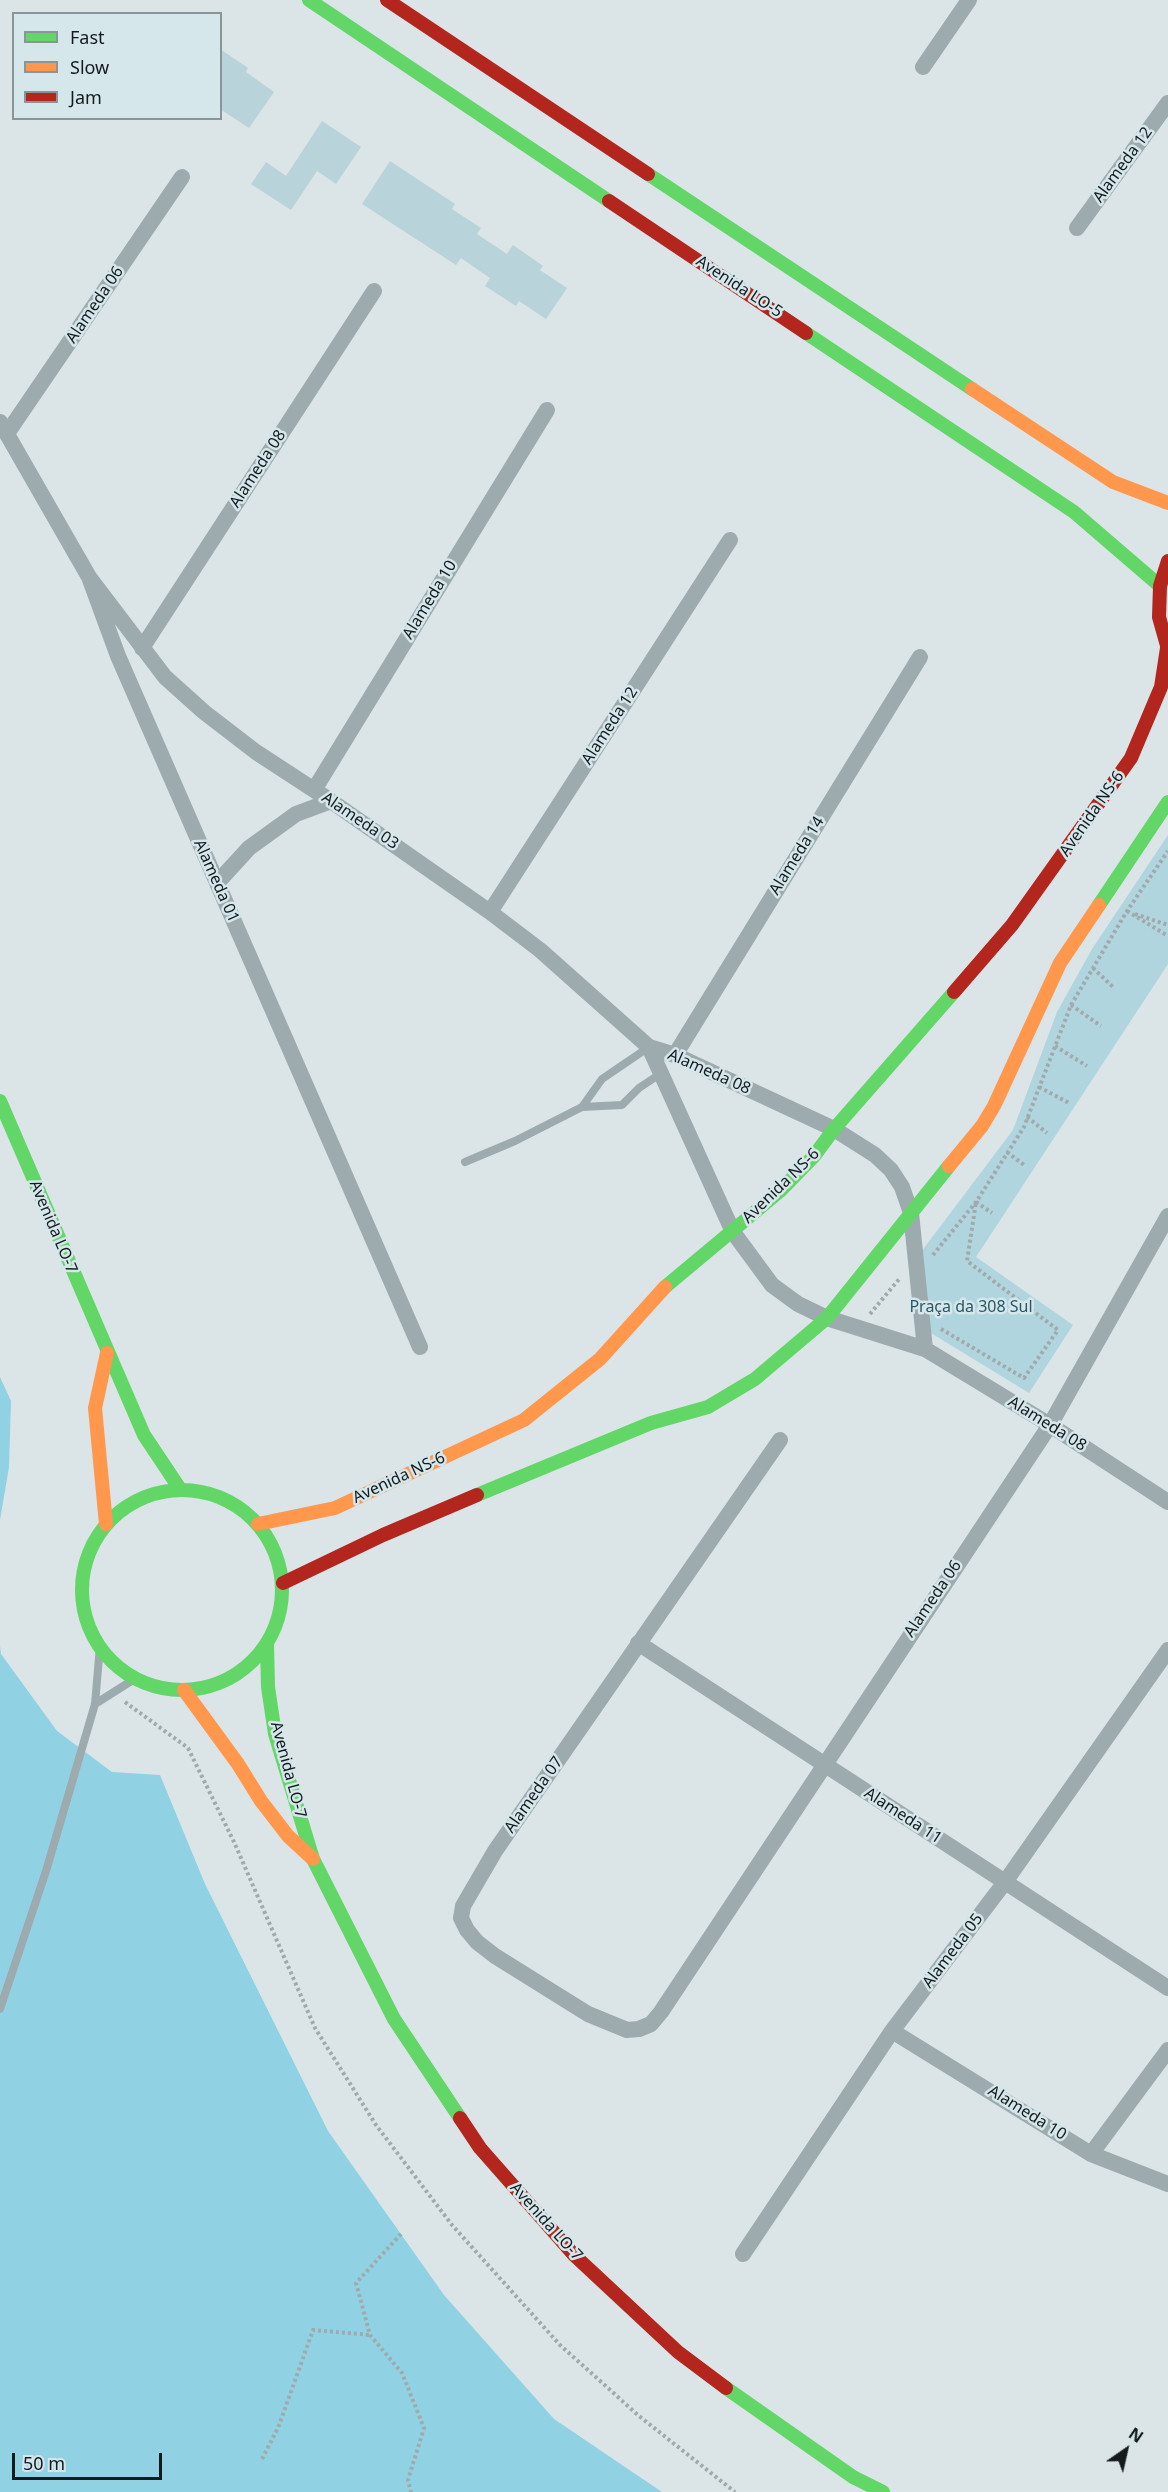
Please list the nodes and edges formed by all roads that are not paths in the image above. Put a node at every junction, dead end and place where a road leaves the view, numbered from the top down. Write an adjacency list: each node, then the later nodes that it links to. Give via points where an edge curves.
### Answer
1 (309, 0): 15 (street, Avenida LO-5, via 1074,512)
2 (387, 0): 11 (street, via 1084,464 1113,482)
3 (969, 0): 4 (street)
4 (923, 68)
5 (1168, 103): 7 (street, Alameda 12)
6 (182, 177): 10 (street, Alameda 06)
7 (1077, 228)
8 (374, 291): 16 (street, Alameda 08)
9 (547, 410): 19 (street, Alameda 10)
10 (4, 427): 14 (street, Alameda 01)
11 (1168, 503)
12 (730, 540): 23 (street, Alameda 12)
13 (1168, 561): 15 (street)
14 (89, 577): 16 (street, Alameda 03); 22 (street, Alameda 01, via 118,656)
15 (1160, 586): 17 (street, via 1159,617)
16 (142, 648): 19 (street, Alameda 03, via 165,677 204,712 255,752)
17 (1168, 648): 29 (street, Avenida NS-6, via 1161,687 1131,759 1012,925)
18 (920, 657): 25 (street, Alameda 14)
19 (314, 790): 20 (street, Alameda 03)
20 (331, 801): 22 (street, via 296,814 249,848); 23 (street, Alameda 03)
21 (1168, 802): 31 (street, via 1060,963 982,1126)
22 (217, 883): 35 (street, Alameda 01)
23 (490, 912): 24 (street, Alameda 03, via 540,950)
24 (649, 1047): 25 (street, Alameda 08); 26 (street, Alameda 08); 28 (lane, via 602,1079)
25 (675, 1055): 29 (street, Alameda 08)
26 (660, 1074): 28 (lane, via 622,1105); 33 (street, Alameda 08)
27 (0, 1101): 37 (street, Avenida LO-7)
28 (582, 1107): 30 (lane)
29 (834, 1129): 31 (street, Alameda 08, via 891,1170); 33 (street, Avenida NS-6, via 814,1156)
30 (465, 1162)
31 (911, 1213): 34 (street); 36 (street, Alameda 08, via 922,1259)
32 (1168, 1216): 38 (street, Alameda 06)
33 (733, 1232): 34 (street, Alameda 08, via 772,1285); 43 (street, Avenida NS-6, via 668,1284 600,1359 524,1420 335,1508)
34 (827, 1318): 36 (street, Alameda 08); 44 (street, via 755,1379 708,1407 651,1423 582,1450 383,1535)
35 (420, 1347)
36 (925, 1349): 38 (street, Alameda 08)
37 (107, 1353): 40 (street, Avenida LO-7, via 144,1435); 42 (street, via 95,1408)
38 (1050, 1425): 41 (street, Alameda 08); 52 (street, Alameda 06)
39 (780, 1440): 45 (street, Alameda 07)
40 (180, 1489): 42 (street, via 152,1494 127,1506); 43 (street, via 223,1498)
41 (1168, 1502)
42 (106, 1524): 47 (street, via 89,1552 82,1584 86,1616)
43 (258, 1524): 44 (street, via 275,1552)
44 (283, 1583): 46 (street, via 280,1615)
45 (638, 1643): 52 (street, Alameda 11); 55 (street, Alameda 07, via 495,1851 472,1888 461,1918 477,1942 495,1956 588,2014 627,2030 651,2024)
46 (267, 1644): 50 (street, via 251,1663 231,1677); 53 (street, Avenida LO-7, via 275,1734)
47 (100, 1646): 49 (street, via 122,1670); 51 (lane)
48 (1168, 1650): 54 (street, Alameda 05)
49 (136, 1678): 50 (street); 51 (lane)
50 (184, 1690): 53 (street, Avenida LO-7, via 261,1801 288,1836)
51 (95, 1704): 57 (lane)
52 (822, 1765): 54 (street, Alameda 11); 55 (street, Alameda 06)
53 (313, 1859): 63 (street, Avenida LO-7, via 400,2029 480,2148 574,2255 678,2352 767,2419 853,2477)
54 (1005, 1882): 56 (street, Alameda 11); 58 (street, Alameda 05)
55 (685, 1974)
56 (1168, 1988)
57 (0, 2009)
58 (892, 2031): 60 (street, Alameda 10); 62 (street, Alameda 05)
59 (1167, 2055): 60 (street)
60 (1091, 2154): 61 (street, Alameda 10)
61 (1168, 2184)
62 (743, 2254)
63 (883, 2492)

